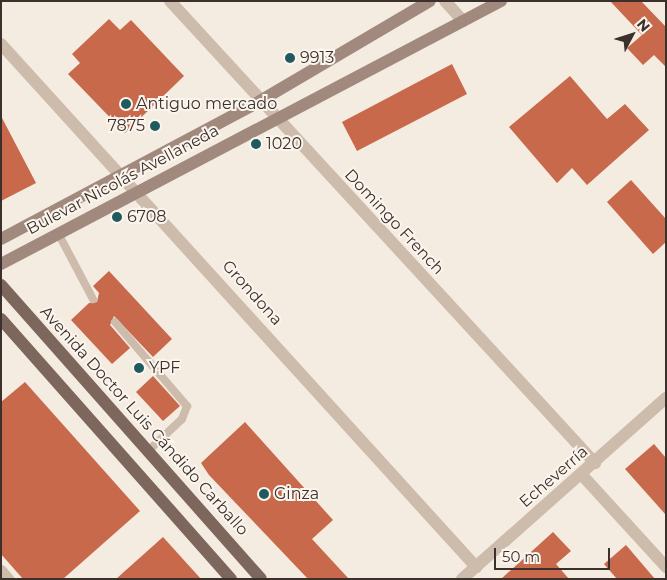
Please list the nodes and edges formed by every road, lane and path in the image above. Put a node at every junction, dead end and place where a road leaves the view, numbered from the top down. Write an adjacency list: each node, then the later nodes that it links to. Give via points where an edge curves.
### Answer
1 (170, 1): 7 (street, Domingo French)
2 (430, 1): 7 (main road, Bulevar Nicolás Avellaneda)
3 (445, 1): 5 (street)
4 (501, 1): 5 (main road, Bulevar Nicolás Avellaneda)
5 (463, 21): 8 (main road, Bulevar Nicolás Avellaneda)
6 (1, 44): 9 (street, Grondona)
7 (260, 101): 8 (street, Domingo French); 9 (main road, Bulevar Nicolás Avellaneda)
8 (275, 118): 10 (main road, Bulevar Nicolás Avellaneda); 20 (street, Domingo French)
9 (120, 175): 10 (street, Grondona); 12 (main road, Bulevar Nicolás Avellaneda)
10 (136, 189): 11 (main road, Bulevar Nicolás Avellaneda); 22 (street, Grondona)
11 (58, 233): 13 (main road, Bulevar Nicolás Avellaneda); 15 (lane)
12 (1, 239)
13 (1, 264)
14 (1, 285): 19 (main road, Avenida Doctor Luis Cándido Carballo)
15 (94, 299)
16 (1, 319): 24 (main road)
17 (115, 322): 19 (lane, via 187,406 182,418)
18 (666, 398): 20 (street, Echeverría)
19 (148, 451): 25 (main road, Avenida Doctor Luis Cándido Carballo)
20 (595, 463): 21 (street, Echeverría)
21 (582, 474): 22 (street, Echeverría); 23 (street)
22 (476, 567): 26 (street, Echeverría)
23 (666, 567)
24 (231, 579)
25 (262, 579)
26 (462, 579)

